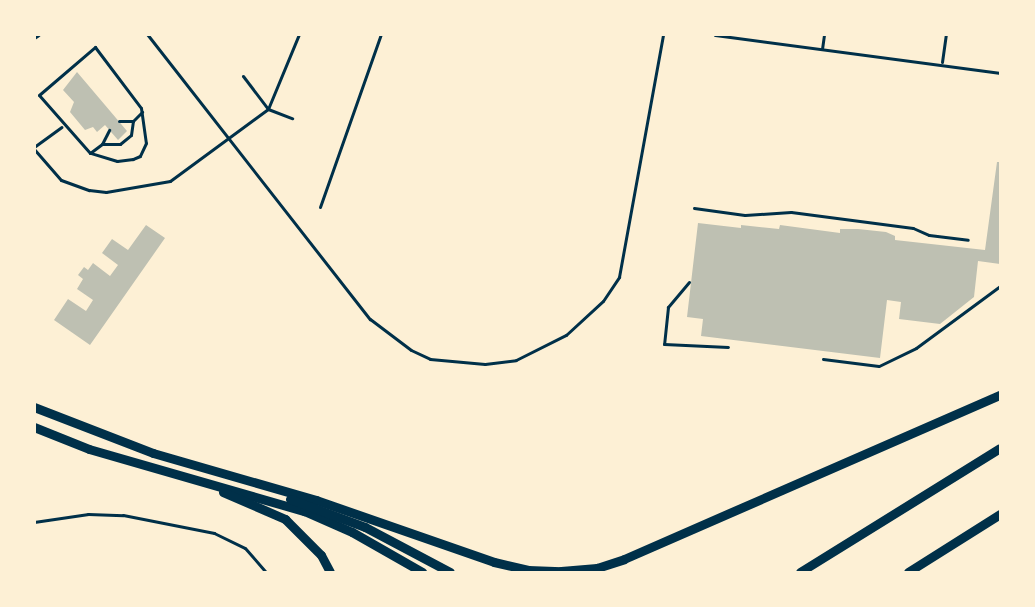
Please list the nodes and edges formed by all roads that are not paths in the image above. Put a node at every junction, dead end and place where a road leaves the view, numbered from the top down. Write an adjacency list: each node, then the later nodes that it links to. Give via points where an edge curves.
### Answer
1 (147, 34): 19 (lane)
2 (299, 34): 12 (lane)
3 (381, 34): 23 (lane)
4 (663, 34): 19 (lane, via 619,277 603,301 566,335 516,360 485,364 430,359 411,350 370,319)
5 (824, 34): 8 (lane)
6 (946, 34): 9 (lane)
7 (715, 35): 8 (lane)
8 (822, 49): 9 (lane)
9 (942, 63): 10 (lane)
10 (1000, 73)
11 (243, 76): 12 (lane)
12 (268, 109): 14 (lane); 19 (lane)
13 (142, 112): 16 (lane); 17 (lane, via 94,47 39,94); 22 (lane, via 147,143 141,156 117,161)
14 (292, 118)
15 (119, 121): 16 (lane)
16 (133, 121): 20 (lane, via 131,135 120,144)
17 (63, 127): 21 (lane); 22 (lane)
18 (109, 130): 20 (lane)
19 (228, 141): 21 (lane, via 170,181 106,192 82,189 62,180)
20 (102, 144): 22 (lane)
21 (34, 148)
22 (90, 153)
23 (320, 207)
24 (694, 208): 25 (lane, via 745,215 791,212 913,228 929,235)
25 (968, 240)
26 (689, 282): 28 (lane, via 668,307 664,344)
27 (1000, 286): 29 (lane, via 916,348 879,366)
28 (728, 347)
29 (824, 359)
30 (1000, 395): 34 (highway, via 624,559 597,568 561,571 528,570 494,562 316,500)
31 (34, 407): 34 (highway)
32 (34, 427): 35 (highway, via 89,449)
33 (1000, 448): 42 (highway)
34 (172, 459): 41 (highway, via 365,527)
35 (168, 472): 39 (highway, via 285,519 321,555); 40 (highway, via 304,511 352,532)
36 (1000, 514): 43 (highway)
37 (34, 522): 38 (lane, via 88,514 123,515 214,533 245,548)
38 (266, 573)
39 (330, 573)
40 (423, 573)
41 (450, 573)
42 (800, 573)
43 (908, 573)

